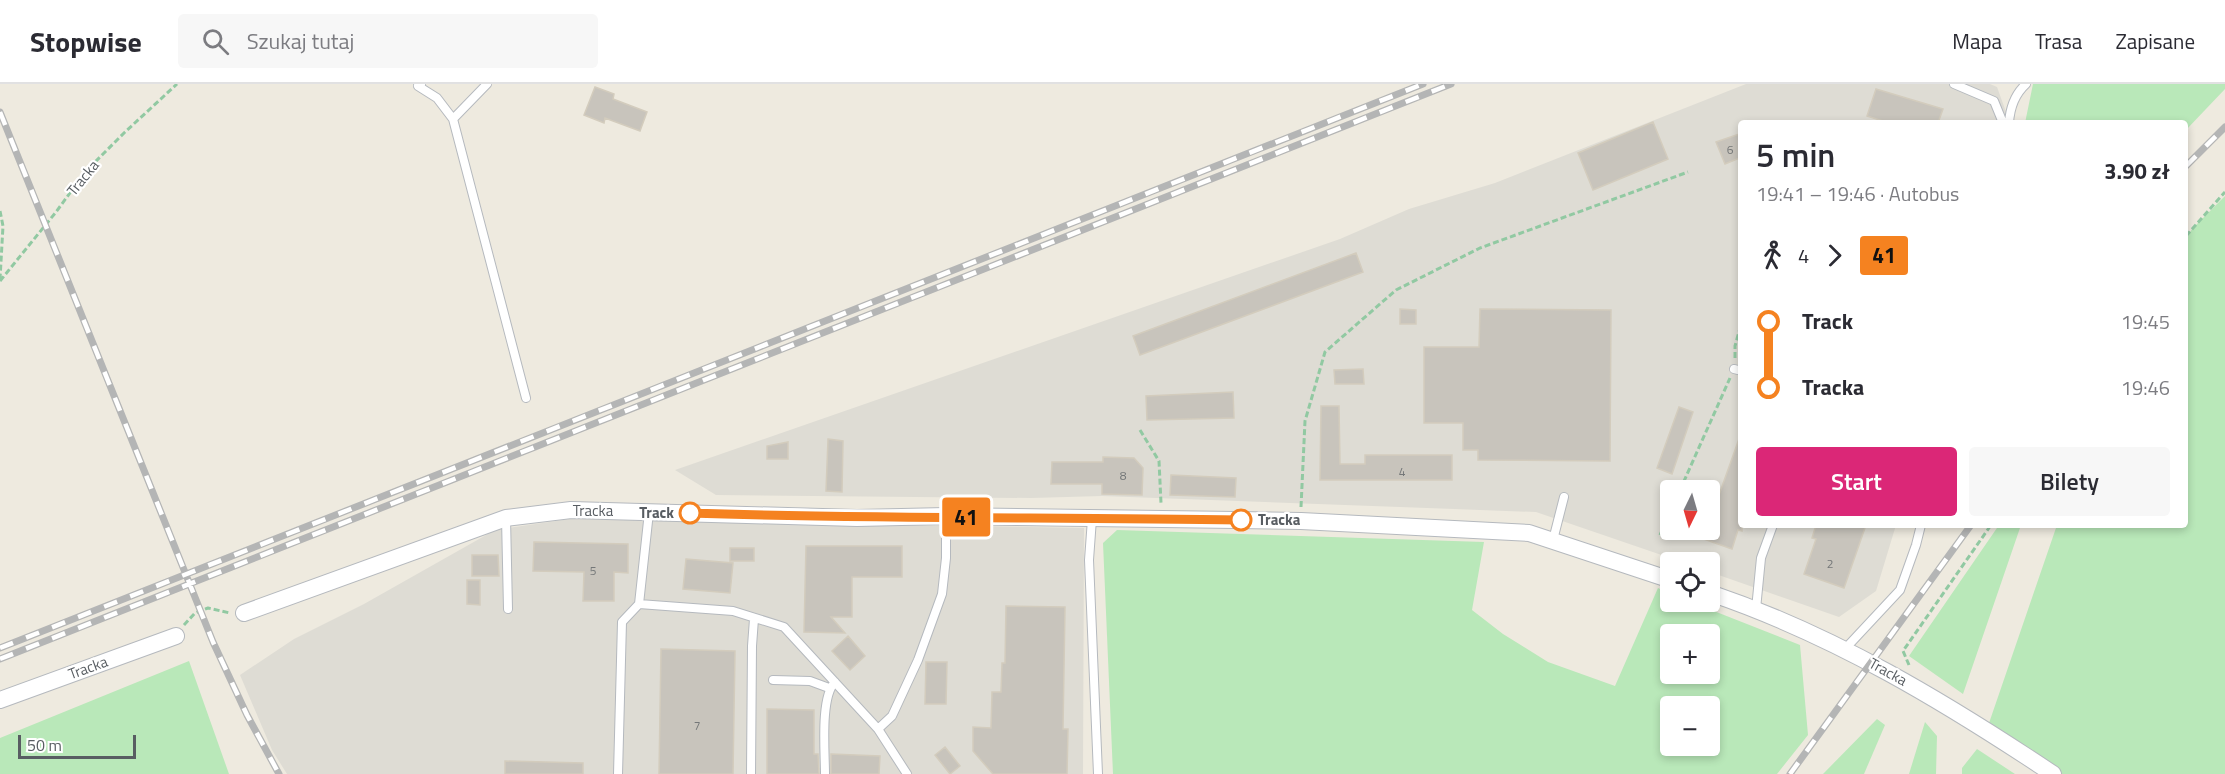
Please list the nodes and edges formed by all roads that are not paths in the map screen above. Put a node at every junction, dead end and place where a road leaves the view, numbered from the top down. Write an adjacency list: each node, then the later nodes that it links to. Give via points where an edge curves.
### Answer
1 (421, 84): 5 (lane, via 418,86 437,98)
2 (487, 84): 5 (lane)
3 (1954, 84): 6 (lane, via 1994,101)
4 (2026, 84): 7 (lane, via 2009,111)
5 (453, 119): 8 (lane)
6 (2002, 120)
7 (2009, 120)
8 (526, 398)
9 (1564, 497): 16 (lane)
10 (649, 512): 11 (street, Tracka, via 857,518); 12 (street, Tracka, via 572,510); 19 (lane)
11 (946, 516): 13 (street, Tracka); 29 (lane, via 942,594 892,716)
12 (506, 518): 20 (lane); 22 (street, Tracka)
13 (1092, 519): 16 (street, Tracka, via 1301,521 1529,533); 34 (lane, via 1089,560)
14 (1772, 528): 21 (lane, via 1761,558)
15 (1920, 528): 25 (lane, via 1900,590)
16 (1553, 540): 17 (street, Tracka)
17 (1660, 576)
18 (1720, 596): 21 (street, Tracka)
19 (639, 604): 23 (lane, via 733,611); 30 (lane, via 622,622)
20 (508, 609)
21 (1756, 609): 25 (street, Tracka)
22 (244, 613)
23 (754, 619): 27 (lane, via 784,627); 31 (lane)
24 (176, 636): 28 (street, Tracka)
25 (1844, 650): 35 (street, Tracka, via 1925,693)
26 (773, 680): 27 (lane)
27 (832, 685): 29 (lane); 32 (lane, via 825,713)
28 (0, 700)
29 (879, 729): 33 (lane)
30 (618, 774)
31 (751, 774)
32 (825, 774)
33 (907, 774)
34 (1098, 774)
35 (2054, 774)

